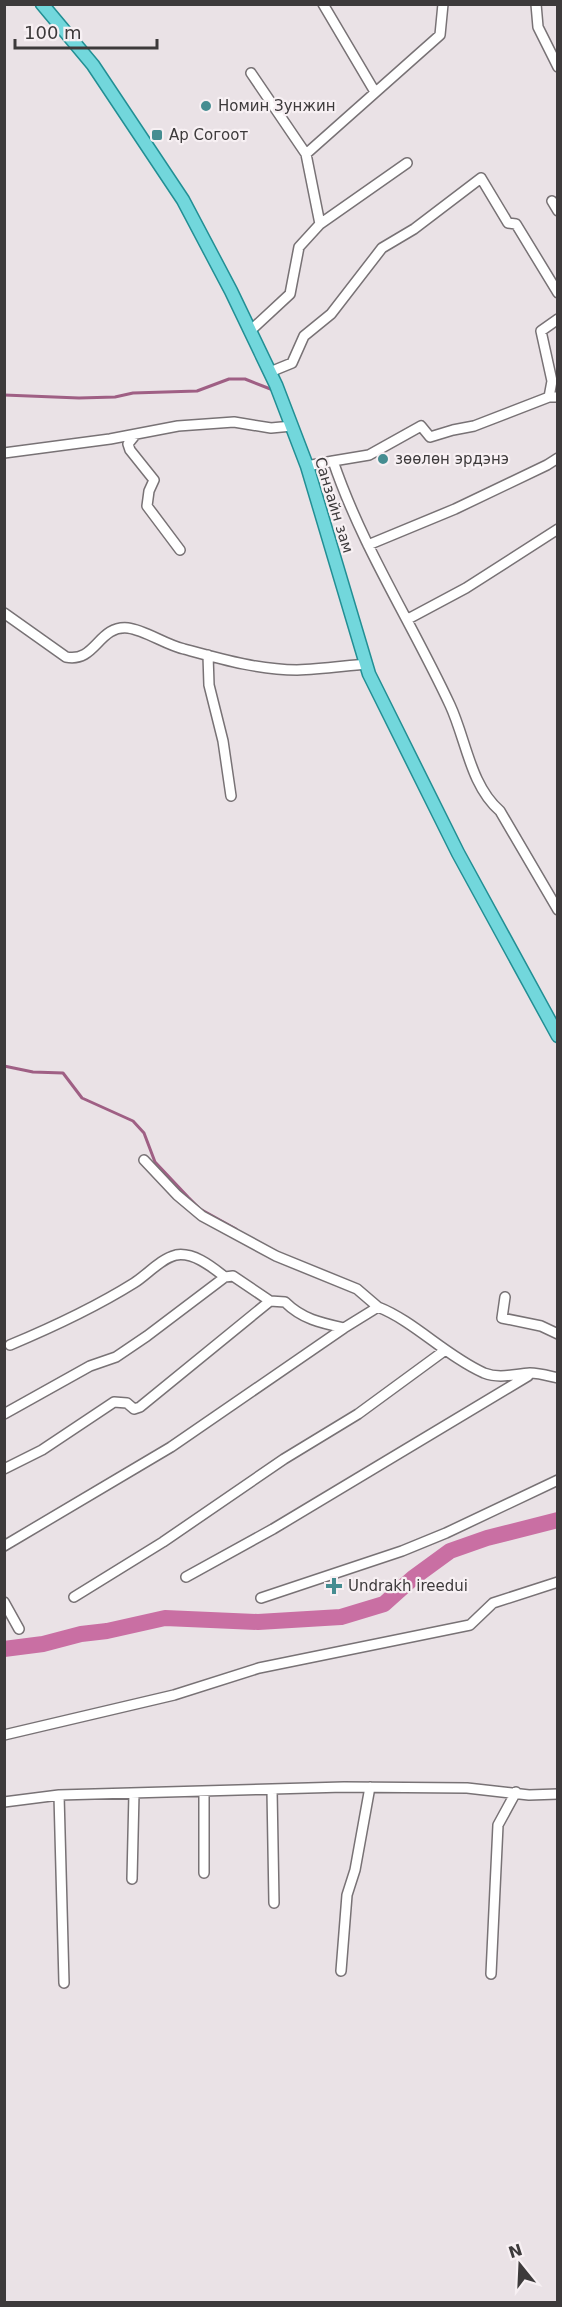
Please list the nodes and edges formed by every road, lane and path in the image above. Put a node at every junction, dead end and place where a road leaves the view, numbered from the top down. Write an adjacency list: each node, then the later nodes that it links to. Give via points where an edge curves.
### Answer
1 (42, 4): 15 (main road, Санзайн зам, via 93,65 183,200)
2 (323, 4): 7 (street)
3 (443, 4): 7 (street, via 440,35)
4 (536, 4): 5 (street, via 538,27)
5 (558, 67)
6 (251, 73): 8 (street)
7 (375, 92): 8 (street)
8 (306, 154): 12 (street)
9 (406, 163): 12 (street)
10 (552, 201): 11 (street)
11 (558, 211)
12 (320, 224): 15 (street, via 298,247 290,294)
13 (558, 293): 16 (street, via 516,224 508,223 481,178 382,248 331,314 304,336 292,363)
14 (558, 319): 17 (street, via 541,331)
15 (250, 330): 16 (main road, Санзайн зам)
16 (270, 372): 18 (main road, Санзайн зам)
17 (553, 397): 22 (street, via 474,426 430,437 421,426 369,455)
18 (292, 426): 19 (street, via 271,428 234,422); 23 (main road, Санзайн зам)
19 (136, 434): 20 (street); 26 (street, via 128,444 130,450 154,480 147,506)
20 (4, 453)
21 (558, 458): 25 (street, via 454,509)
22 (333, 461): 23 (street); 25 (street)
23 (307, 466): 30 (main road, Санзайн зам)
24 (558, 529): 28 (street, via 466,588)
25 (368, 545): 28 (street)
26 (180, 550)
27 (4, 613): 29 (street, via 66,657 75,659 84,657 111,630 129,628)
28 (408, 619): 32 (street, via 490,802 500,811)
29 (208, 655): 30 (street, via 242,664 296,670); 31 (street, via 209,685)
30 (366, 664): 33 (main road, Санзайн зам, via 458,853)
31 (231, 796)
32 (558, 910)
33 (558, 1036)
34 (144, 1160): 38 (street, via 202,1215 276,1256 357,1289)
35 (225, 1277): 37 (street, via 233,1276); 41 (street, via 205,1262 183,1255 166,1259 135,1283 70,1320); 45 (street, via 116,1357 90,1366)
36 (505, 1297): 40 (street, via 502,1318 542,1326)
37 (270, 1301): 39 (street, via 285,1302 315,1322); 46 (street, via 140,1407 134,1409 127,1403 114,1402 42,1450)
38 (378, 1307): 39 (street); 42 (street)
39 (344, 1328): 48 (street, via 171,1447)
40 (558, 1334)
41 (10, 1345)
42 (444, 1351): 43 (street, via 500,1377); 51 (street, via 358,1414)
43 (533, 1373): 44 (street); 49 (street)
44 (558, 1378)
45 (4, 1414)
46 (4, 1469)
47 (558, 1480): 52 (street, via 402,1551)
48 (4, 1546)
49 (186, 1577)
50 (558, 1582): 55 (street, via 493,1603 470,1625 259,1668 174,1695)
51 (74, 1597)
52 (261, 1598)
53 (4, 1602): 54 (street)
54 (19, 1629)
55 (4, 1735)
56 (370, 1787): 57 (street); 59 (street); 67 (street, via 347,1895)
57 (272, 1790): 58 (street); 66 (street)
58 (204, 1791): 60 (street); 64 (street)
59 (516, 1792): 61 (street); 68 (street, via 498,1825)
60 (134, 1793): 62 (street); 65 (street)
61 (558, 1794)
62 (59, 1796): 63 (street); 69 (street)
63 (4, 1802)
64 (204, 1873)
65 (132, 1879)
66 (274, 1903)
67 (341, 1971)
68 (491, 1974)
69 (64, 1983)

